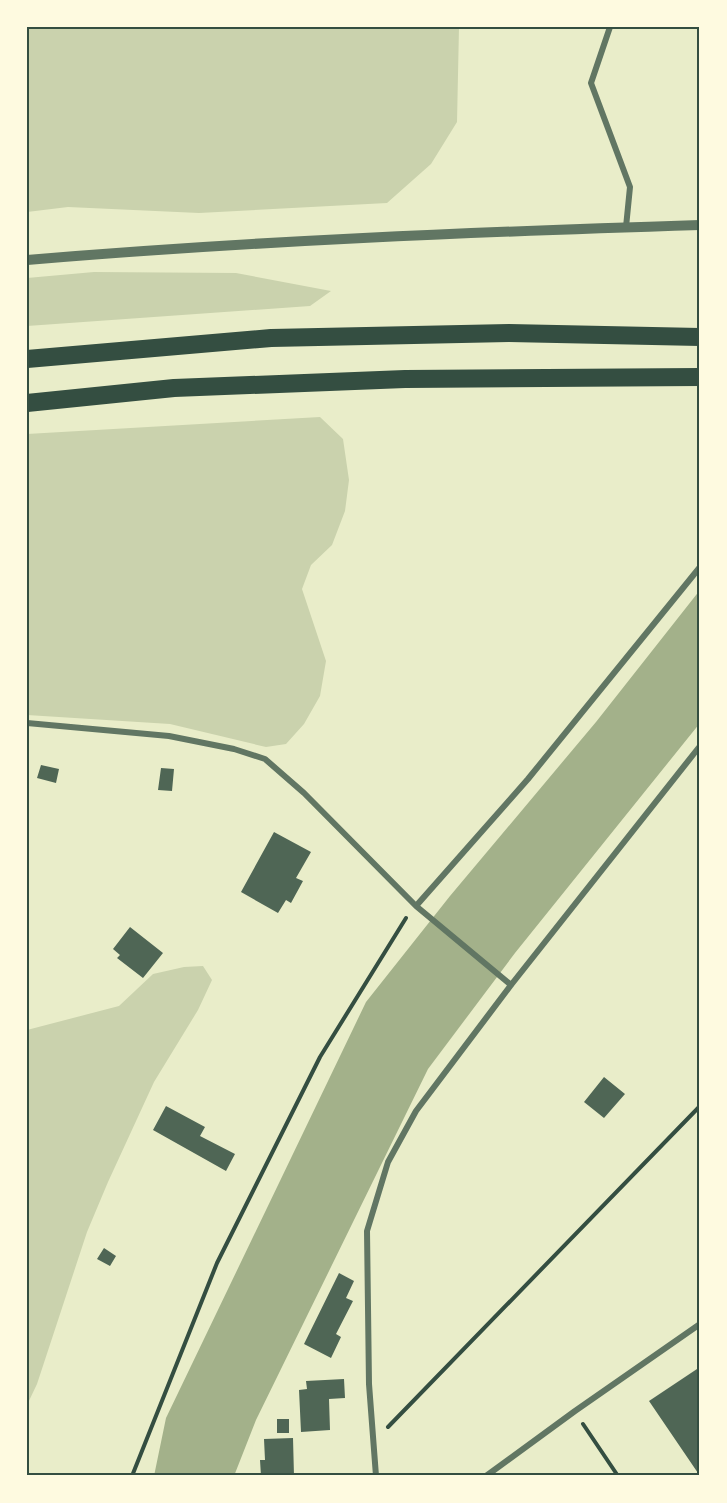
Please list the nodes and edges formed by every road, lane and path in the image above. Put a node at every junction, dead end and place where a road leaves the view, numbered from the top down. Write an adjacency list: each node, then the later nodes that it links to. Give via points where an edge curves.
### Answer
1 (610, 27): 3 (street, via 591,83 630,187)
2 (700, 225): 3 (street)
3 (626, 227): 4 (street, via 215,244)
4 (27, 260)
5 (700, 337): 6 (highway, via 509,333 271,338)
6 (27, 359)
7 (700, 377): 8 (highway, via 405,379 174,388)
8 (27, 403)
9 (700, 567): 12 (street, via 528,779)
10 (27, 723): 12 (street, via 169,736 265,759)
11 (700, 746): 13 (street)
12 (416, 906): 13 (street); 18 (path, via 396,930 315,1067 217,1263)
13 (511, 985): 17 (street, via 416,1111 388,1162 375,1203 367,1231 366,1260)
14 (700, 1106): 17 (path)
15 (700, 1324): 16 (street)
16 (574, 1411): 20 (street); 21 (path)
17 (373, 1442): 19 (street)
18 (132, 1476)
19 (376, 1476)
20 (486, 1476)
21 (618, 1476)

